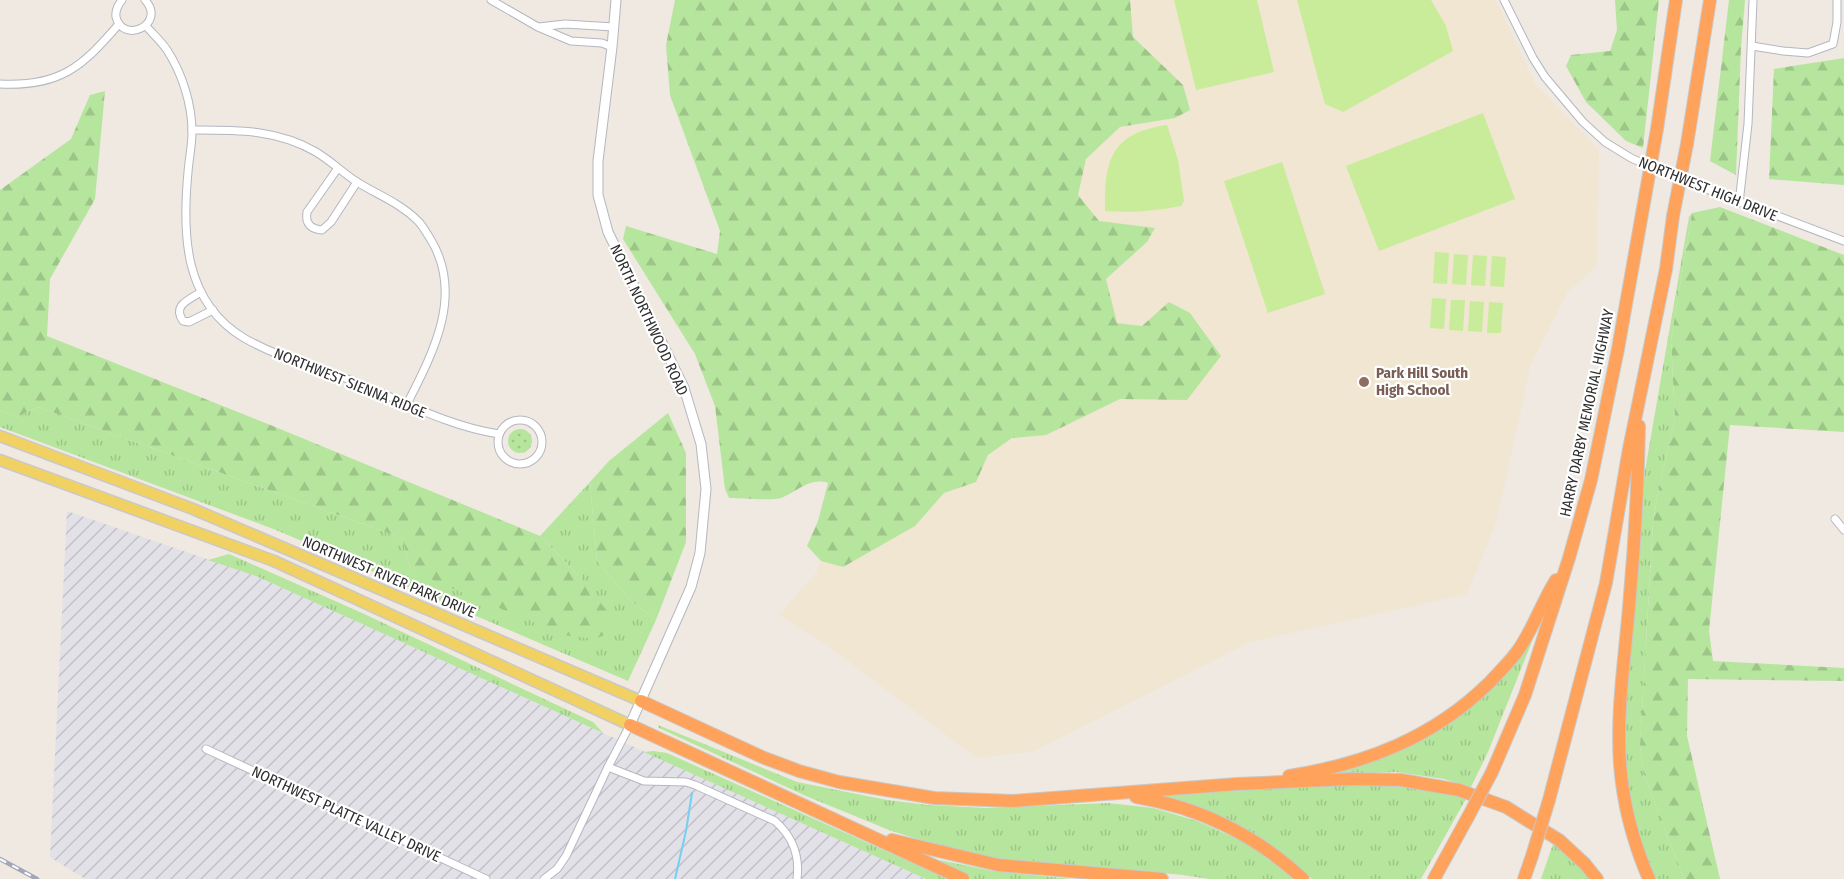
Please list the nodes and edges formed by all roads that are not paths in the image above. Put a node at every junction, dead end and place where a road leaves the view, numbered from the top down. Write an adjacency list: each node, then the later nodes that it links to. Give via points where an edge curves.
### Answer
1 (147, 0): 11 (street, via 151,18)
2 (616, 0): 13 (street, NORTH NORTHWOOD ROAD)
3 (1504, 0): 20 (street, NORTHWEST HIGH DRIVE, via 1545,77 1605,142 1664,173)
4 (1676, 0): 31 (highway, HARRY DARBY MEMORIAL HIGHWAY, bridge, via 1618,349 1593,469)
5 (1710, 0): 24 (highway, bridge, via 1666,269)
6 (1754, 0): 14 (street)
7 (1837, 0): 14 (street, via 1833,44 1808,53)
8 (120, 1): 10 (street, via 116,13)
9 (493, 1): 12 (street)
10 (120, 24): 11 (street, via 134,31); 16 (street, via 95,52 62,75 36,83)
11 (146, 26): 17 (street, NORTHWEST SIENNA RIDGE, via 172,58 186,92)
12 (538, 27): 13 (street); 15 (street, via 571,41)
13 (614, 27): 15 (street, NORTH NORTHWOOD ROAD)
14 (1752, 46): 20 (street)
15 (612, 47): 32 (street, NORTH NORTHWOOD ROAD, via 598,161 598,195 608,232 684,388 701,444 706,489 700,553 691,587)
16 (0, 84)
17 (192, 130): 18 (street, via 272,134 297,142); 22 (street, NORTHWEST SIENNA RIDGE, via 186,240 192,274)
18 (338, 168): 19 (street); 19 (street, via 307,213 308,224 314,229 322,230 331,222)
19 (357, 182): 25 (street, via 393,201 419,222 443,270 446,299 439,337)
20 (1739, 202): 21 (street, NORTHWEST HIGH DRIVE)
21 (1844, 242)
22 (201, 292): 23 (street, NORTHWEST SIENNA RIDGE); 23 (street, via 181,305 178,310 183,321 189,322)
23 (213, 309): 25 (street, NORTHWEST SIENNA RIDGE, via 244,338)
24 (1640, 396): 46 (highway, bridge, via 1606,583 1549,800); 48 (highway, via 1637,518 1619,740 1626,809)
25 (407, 404): 26 (street, NORTHWEST SIENNA RIDGE, via 455,424)
26 (499, 434): 26 (street, via 500,451 512,463 530,462 541,449 540,432 528,421 510,421)
27 (0, 436): 32 (main road, NORTHWEST RIVER PARK DRIVE, via 193,509)
28 (0, 460): 33 (main road, NORTHWEST RIVER PARK DRIVE, via 274,561)
29 (1835, 519): 30 (street)
30 (1844, 530)
31 (1569, 558): 36 (highway, via 1519,650 1481,690 1435,725 1356,762); 45 (highway, HARRY DARBY MEMORIAL HIGHWAY, bridge, via 1526,695 1492,772)
32 (641, 701): 33 (street, NORTH NORTHWOOD ROAD); 37 (highway, NORTHWEST RIVER PARK DRIVE, via 762,757 839,782 934,798 1013,801)
33 (630, 725): 35 (street); 38 (highway, NORTHWEST RIVER PARK DRIVE)
34 (206, 749): 40 (street, NORTHWEST PLATTE VALLEY DRIVE)
35 (608, 767): 41 (street, via 566,856); 42 (street, via 644,781 686,782 775,821 796,851)
36 (1236, 784): 37 (highway); 47 (highway, via 1401,780 1459,790 1506,807 1559,840)
37 (1105, 795): 39 (highway, via 1145,798 1209,818 1254,841)
38 (868, 834): 43 (highway); 44 (highway, via 998,865)
39 (1303, 878)
40 (486, 879)
41 (544, 879)
42 (798, 879)
43 (963, 879)
44 (1162, 879)
45 (1434, 879)
46 (1524, 879)
47 (1597, 879)
48 (1649, 879)

